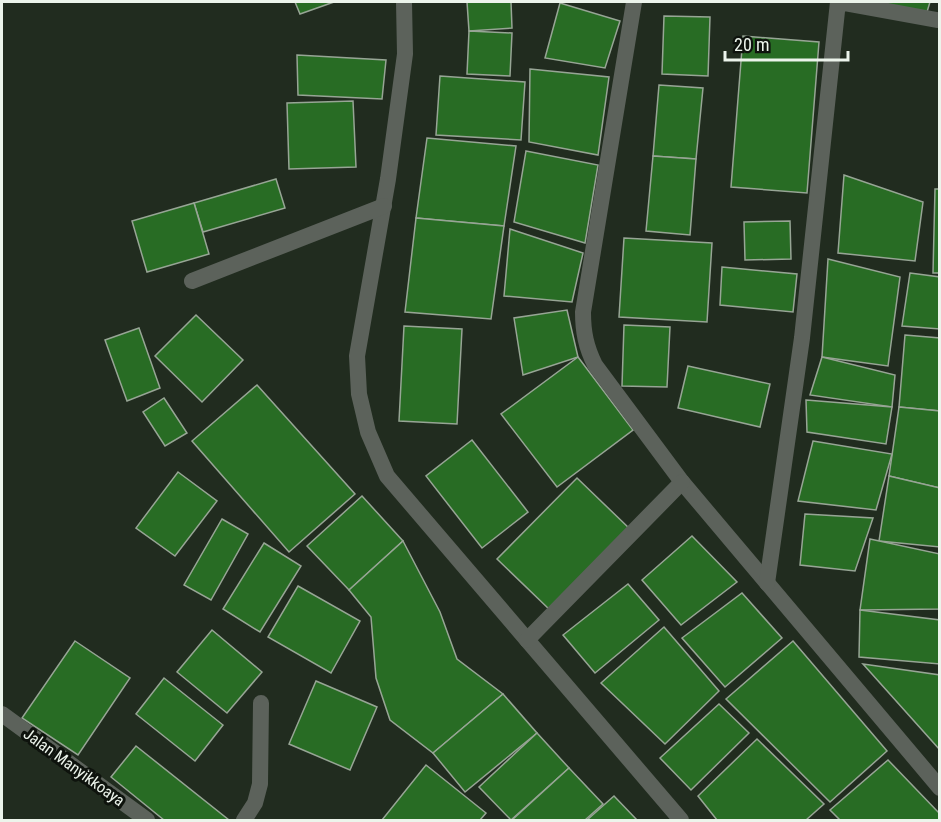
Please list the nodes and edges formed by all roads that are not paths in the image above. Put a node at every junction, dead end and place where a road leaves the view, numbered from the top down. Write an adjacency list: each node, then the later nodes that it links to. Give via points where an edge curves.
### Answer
1 (404, 2): 5 (street, via 405,54)
2 (634, 2): 7 (street, via 583,331 594,365)
3 (837, 2): 4 (street); 8 (street, via 802,338)
4 (939, 16)
5 (384, 206): 6 (street); 9 (street, via 357,356 359,394 368,432 387,476)
6 (192, 281)
7 (682, 482): 8 (street); 9 (street)
8 (767, 583): 12 (street)
9 (527, 640): 15 (street)
10 (261, 703): 14 (street, via 260,784 255,803)
11 (4, 722): 13 (street, Jalan Manyikkoaya)
12 (939, 788)
13 (147, 820)
14 (244, 820)
15 (681, 820)

